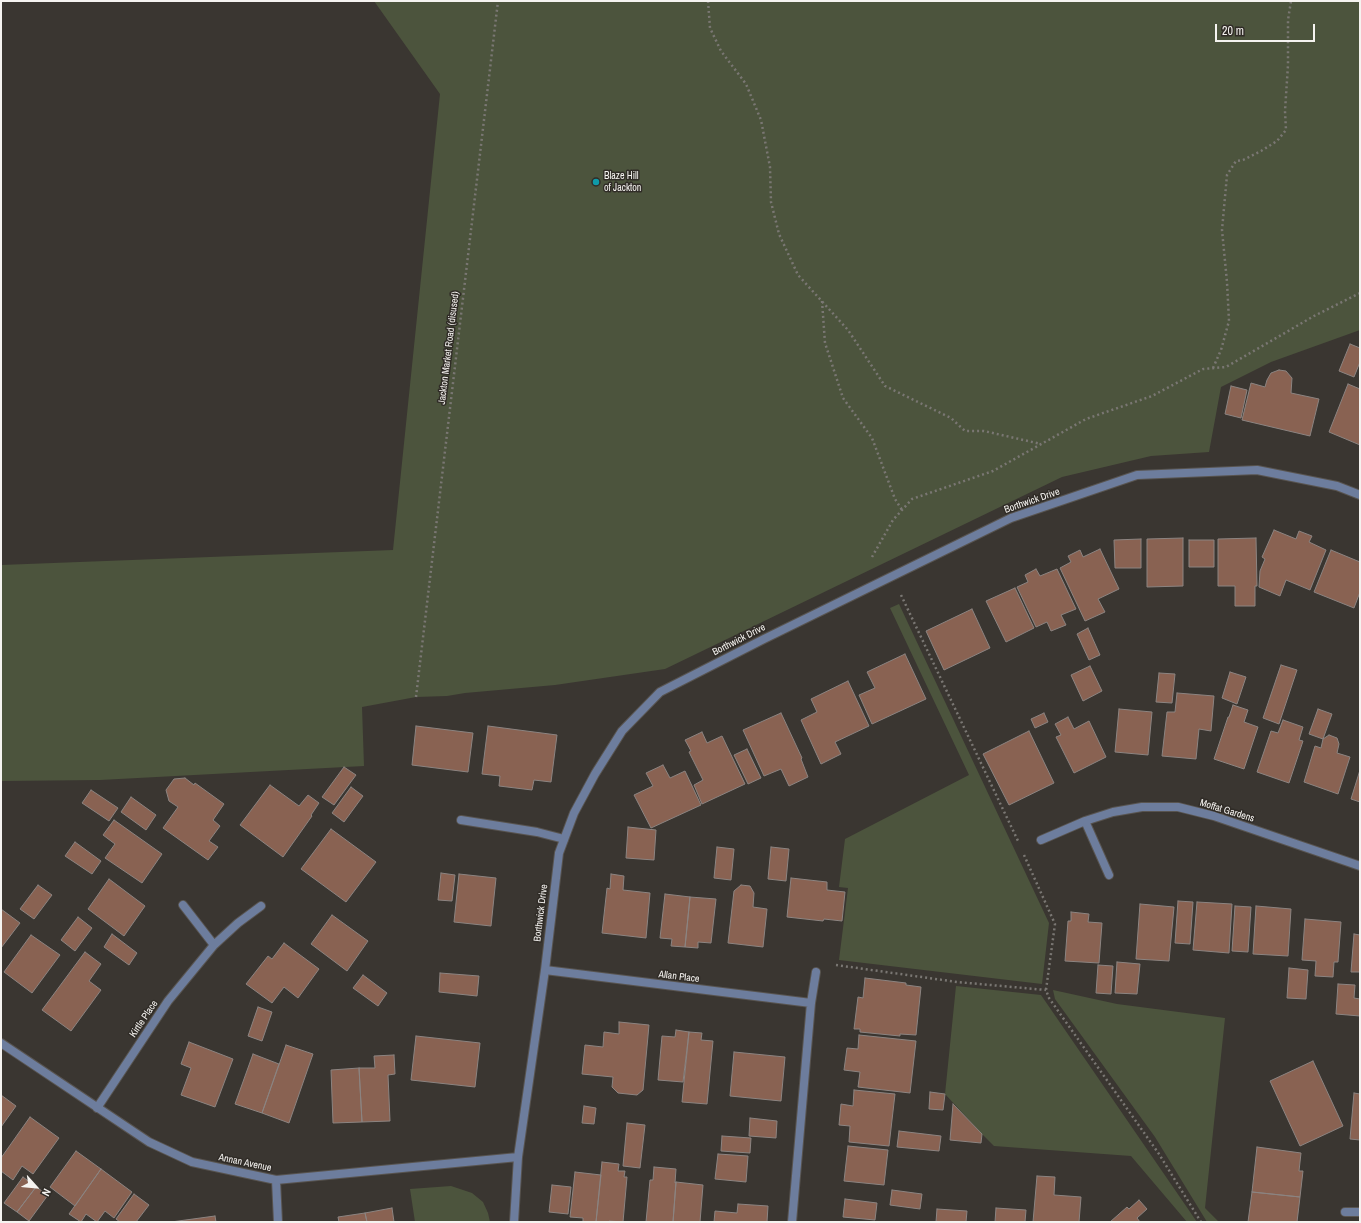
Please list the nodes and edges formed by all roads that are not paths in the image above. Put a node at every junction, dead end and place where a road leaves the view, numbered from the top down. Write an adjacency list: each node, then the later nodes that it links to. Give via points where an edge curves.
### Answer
1 (1360, 495): 4 (street, Borthwick Drive, via 1337,486 1257,470 1137,476 1011,518 764,638 660,692 622,731 595,774)
2 (461, 820): 4 (street)
3 (1085, 821): 5 (street, Moffat Gardens); 6 (street, Moffat Gardens, via 1113,812 1142,807 1178,807 1214,816); 7 (street)
4 (564, 839): 11 (street, Borthwick Drive, via 559,853)
5 (1041, 840)
6 (1360, 866)
7 (1109, 875)
8 (183, 905): 10 (street)
9 (261, 906): 10 (street, Kirtle Place)
10 (214, 945): 15 (street, Kirtle Place, via 168,1001)
11 (545, 970): 13 (street, Allan Place); 16 (street, Borthwick Drive)
12 (816, 972): 13 (street)
13 (811, 1002): 22 (street)
14 (1, 1043): 15 (street, Annan Avenue)
15 (97, 1108): 17 (street, Annan Avenue, via 149,1142 192,1162)
16 (518, 1157): 17 (street, Annan Avenue); 21 (street, Borthwick Drive)
17 (276, 1180): 20 (street)
18 (1345, 1212): 19 (street)
19 (1360, 1212)
20 (278, 1222)
21 (514, 1222)
22 (792, 1222)

